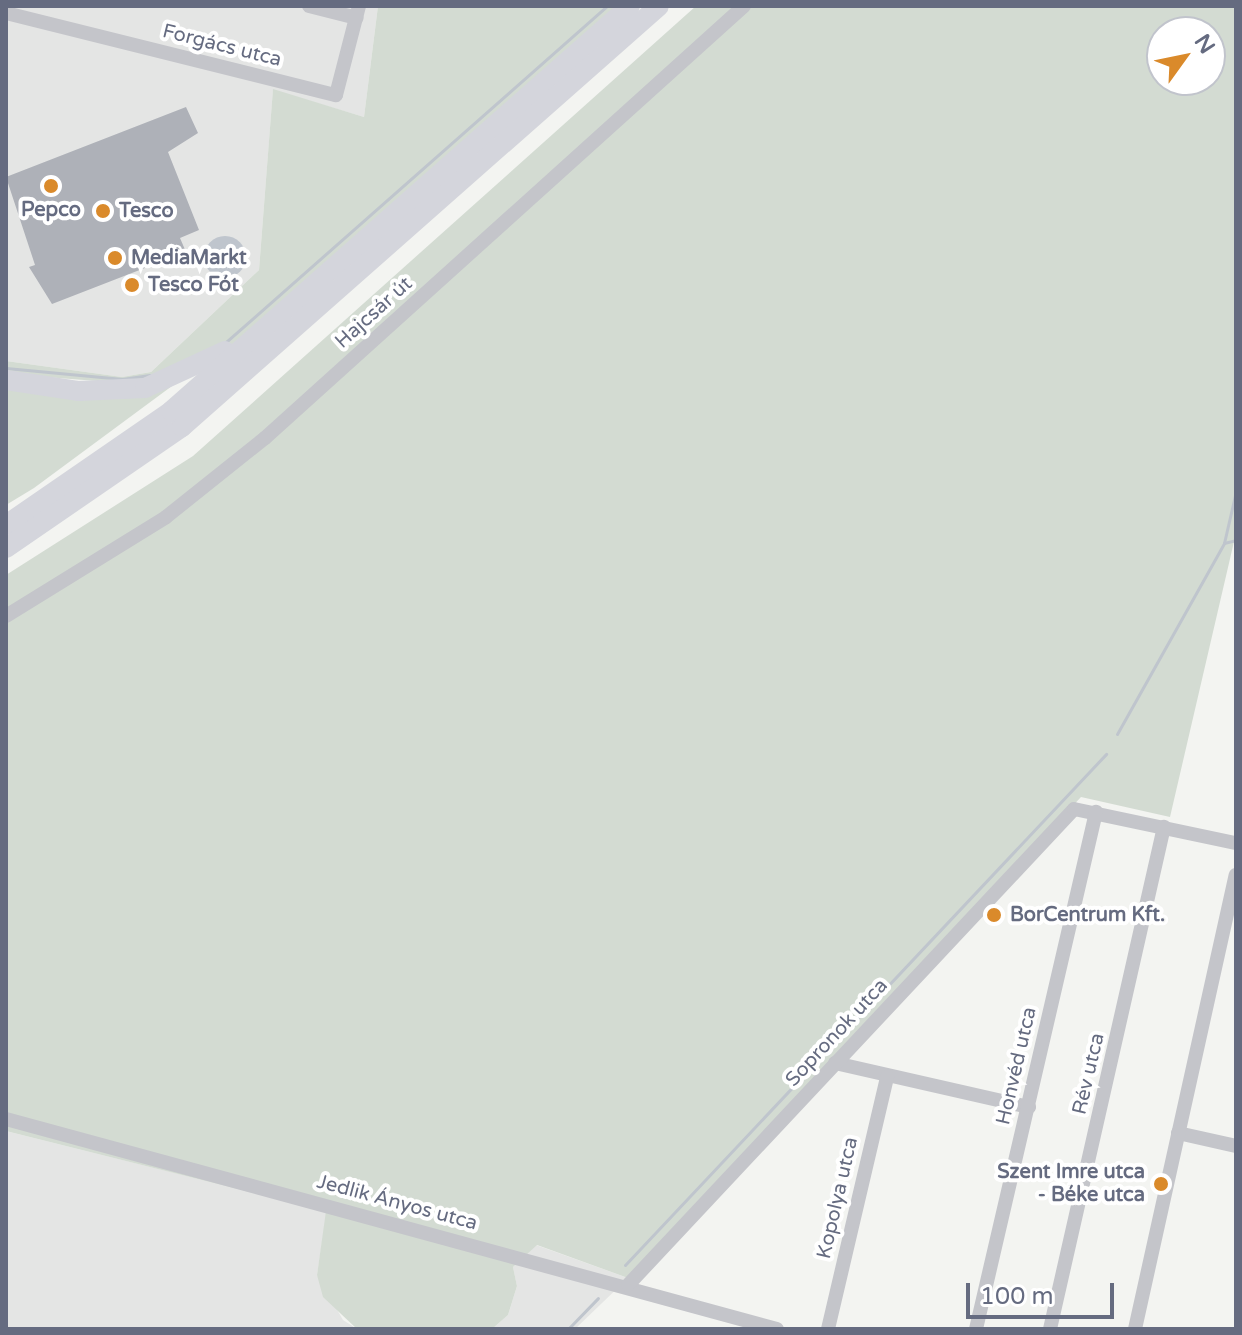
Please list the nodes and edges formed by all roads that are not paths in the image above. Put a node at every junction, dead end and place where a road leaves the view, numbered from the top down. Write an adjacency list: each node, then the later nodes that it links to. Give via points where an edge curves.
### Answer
1 (309, 6): 5 (street)
2 (630, 6): 7 (highway)
3 (659, 6): 10 (highway, via 182,427)
4 (744, 6): 11 (street, Hajcsár út, via 265,438 166,517)
5 (358, 12): 6 (street, Forgács utca, via 336,95)
6 (6, 13)
7 (307, 294): 8 (highway, via 207,363 145,388 79,391); 9 (highway, via 171,411)
8 (6, 380)
9 (6, 525)
10 (6, 548)
11 (6, 616)
12 (1096, 812): 13 (street); 16 (street, Sopronok utca, via 1074,809); 18 (street, Honvéd utca)
13 (1164, 827): 14 (street); 26 (street, Rév utca)
14 (1236, 843)
15 (1236, 875): 20 (street)
16 (835, 1063): 17 (street); 22 (street, Sopronok utca)
17 (887, 1077): 18 (street); 24 (street, Kopolya utca)
18 (1029, 1107): 25 (street, Honvéd utca)
19 (6, 1119): 22 (street, Jedlik Ányos utca)
20 (1178, 1133): 21 (street); 27 (street)
21 (1236, 1146)
22 (628, 1285): 23 (street, Jedlik Ányos utca)
23 (777, 1329)
24 (828, 1329)
25 (976, 1329)
26 (1050, 1329)
27 (1135, 1329)

